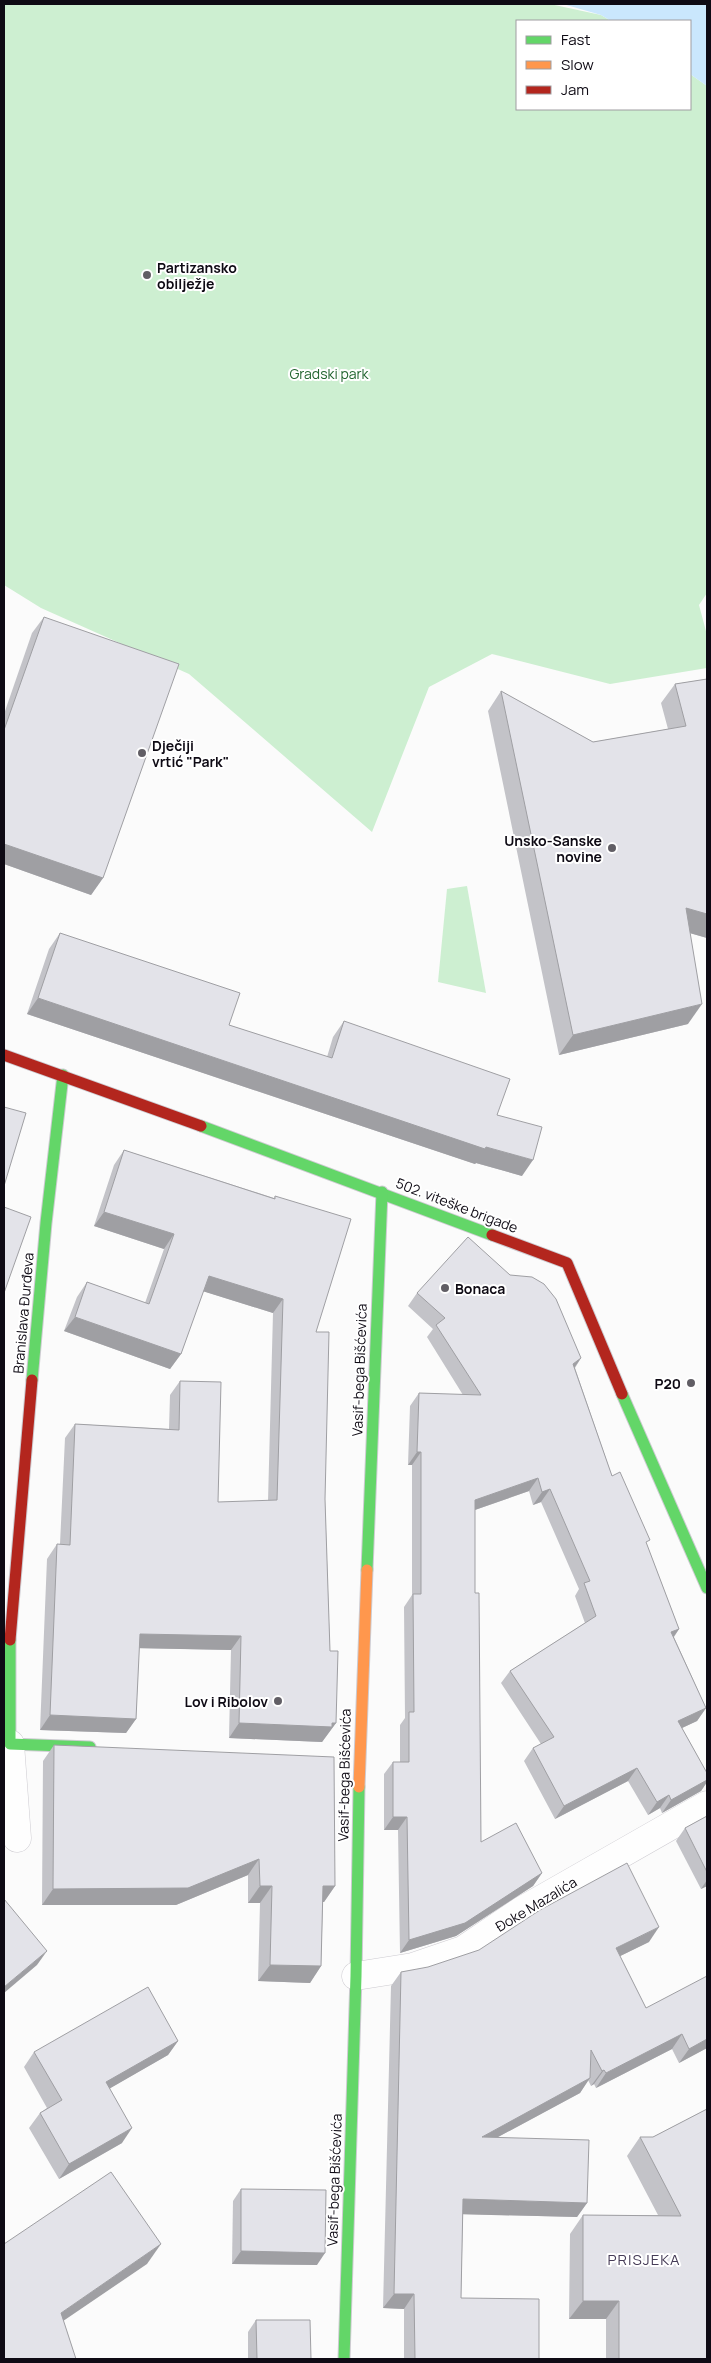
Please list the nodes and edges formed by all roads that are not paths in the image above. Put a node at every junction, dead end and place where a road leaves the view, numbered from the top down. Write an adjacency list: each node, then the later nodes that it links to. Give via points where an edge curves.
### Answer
1 (4, 1055): 2 (street, 502. viteške brigade)
2 (63, 1075): 3 (street, 502. viteške brigade); 5 (street, Branislava Đurđeva, via 46,1223 9,1648)
3 (382, 1192): 4 (street, 502. viteške brigade, via 567,1263); 9 (street, Vasif-bega Bišćevića, via 354,1759)
4 (707, 1588)
5 (10, 1744): 6 (street); 8 (street)
6 (100, 1748)
7 (707, 1805): 9 (street, Đoke Mazalića, via 521,1911 463,1950 412,1967)
8 (17, 1838)
9 (356, 1976): 10 (street, Vasif-bega Bišćevića)
10 (344, 2359)

